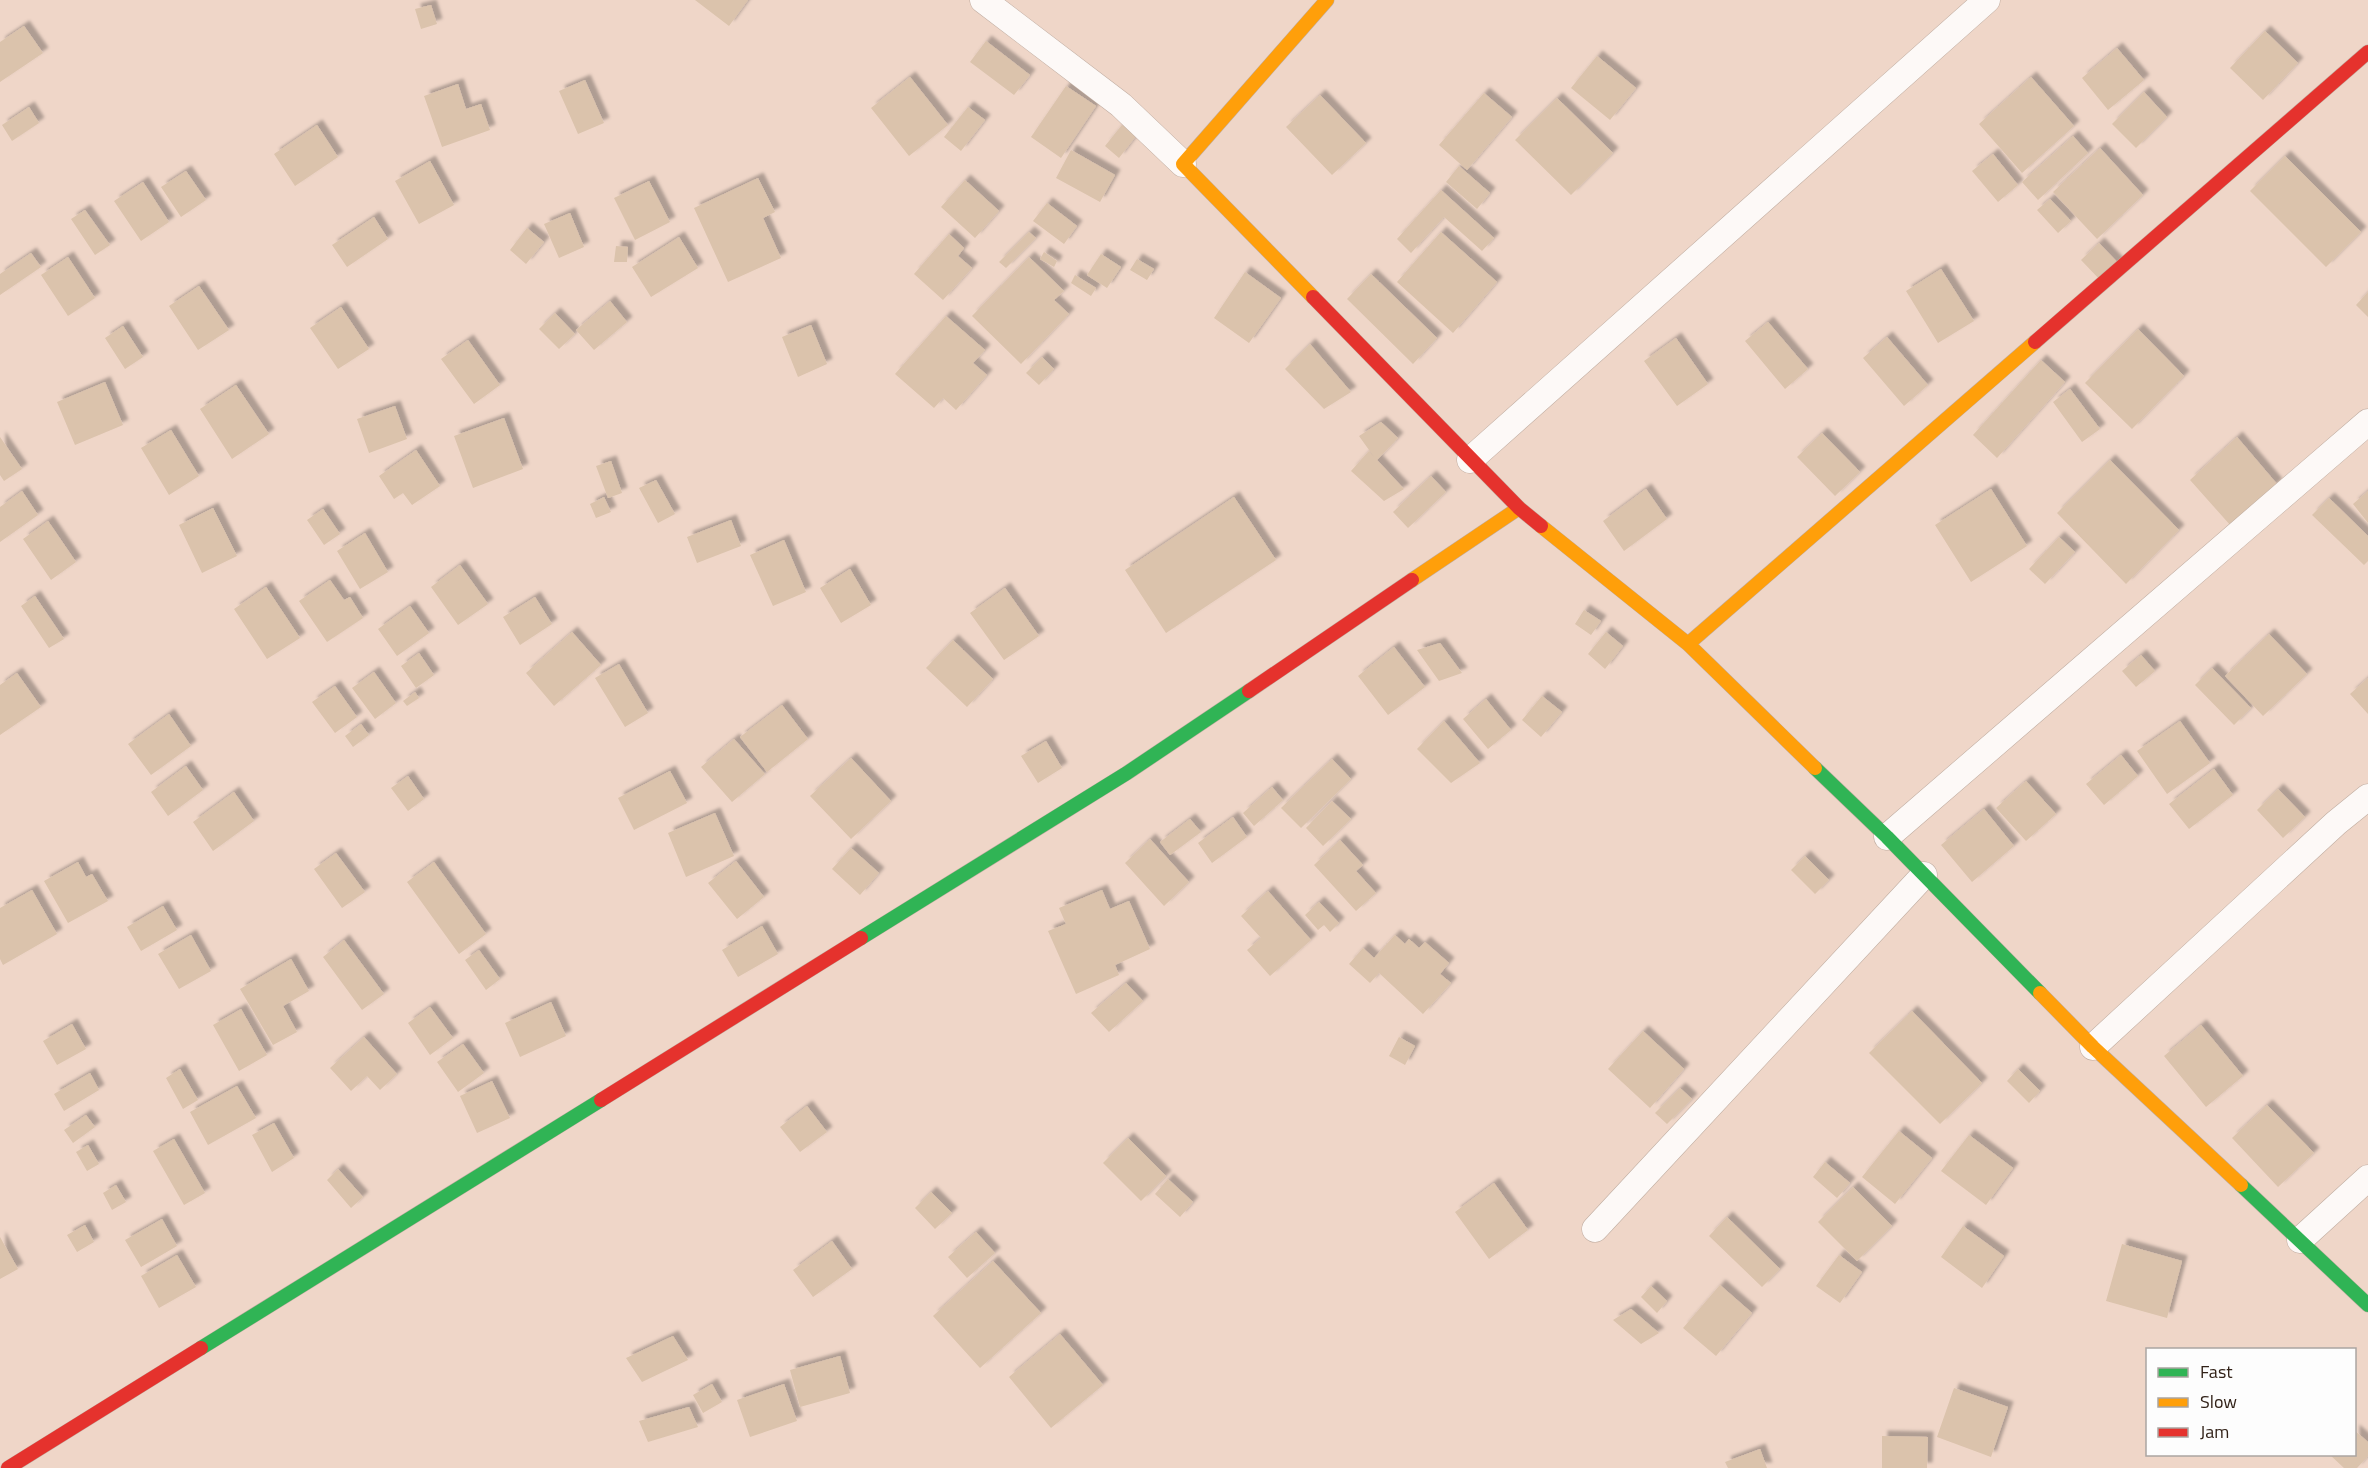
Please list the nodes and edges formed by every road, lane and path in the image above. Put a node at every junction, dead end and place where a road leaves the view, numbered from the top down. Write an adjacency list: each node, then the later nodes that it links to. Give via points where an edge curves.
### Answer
1 (983, 0): 5 (street, via 1121,105)
2 (1327, 0): 5 (street)
3 (1987, 0): 7 (street)
4 (2368, 52): 9 (street)
5 (1184, 164): 7 (street)
6 (2368, 422): 11 (street)
7 (1470, 460): 8 (street)
8 (1519, 508): 9 (street); 18 (street, via 1127,772)
9 (1688, 644): 11 (street)
10 (2368, 797): 13 (street)
11 (1887, 837): 12 (street)
12 (1924, 875): 13 (street); 15 (street)
13 (2093, 1047): 16 (street)
14 (2368, 1178): 16 (street)
15 (1595, 1229)
16 (2300, 1240): 17 (street)
17 (2368, 1305)
18 (8, 1468)

